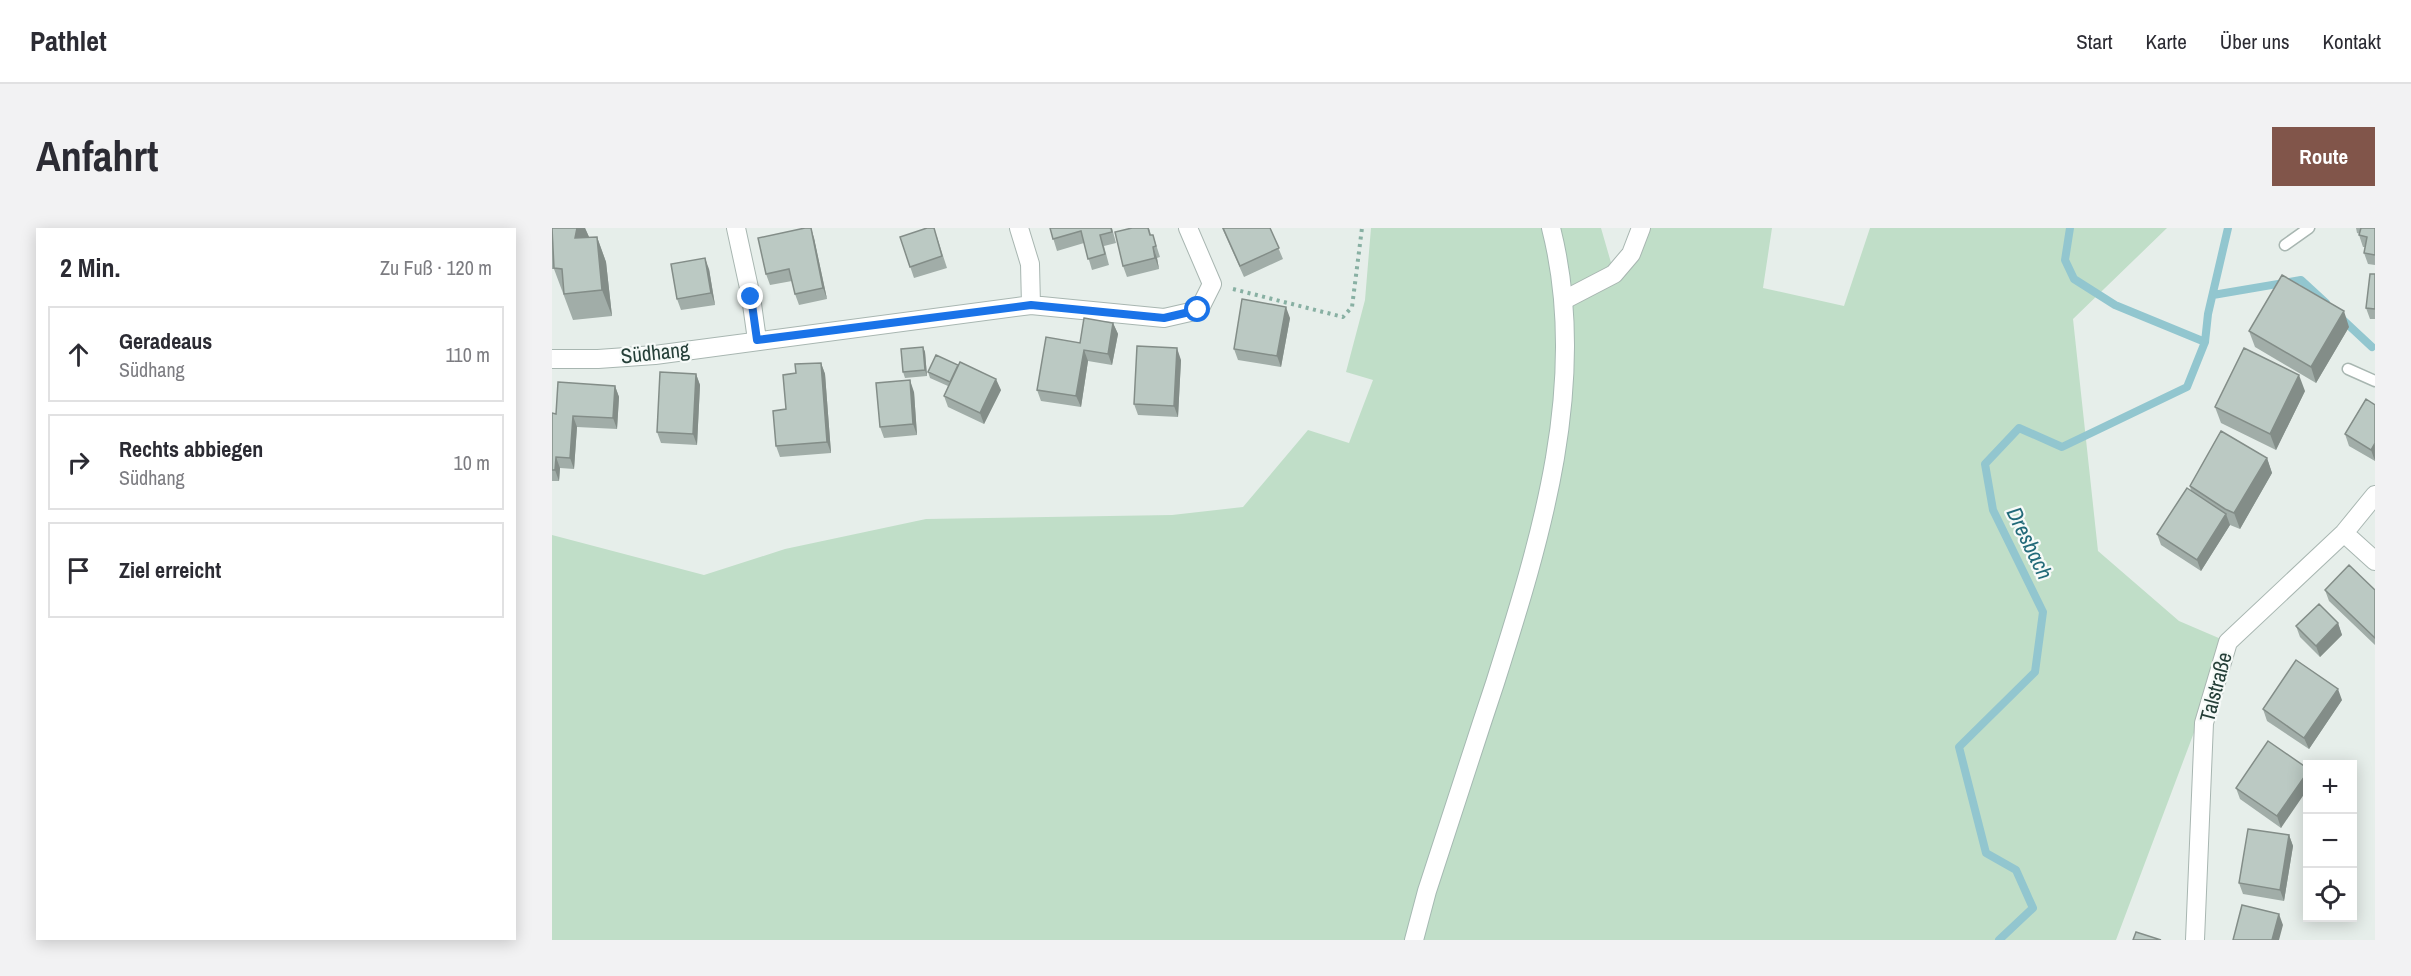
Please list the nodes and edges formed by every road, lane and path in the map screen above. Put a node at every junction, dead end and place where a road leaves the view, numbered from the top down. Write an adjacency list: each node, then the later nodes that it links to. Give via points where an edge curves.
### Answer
1 (736, 228): 12 (street)
2 (1018, 228): 11 (street, via 1030,264)
3 (1188, 228): 9 (street)
4 (1362, 228): 9 (path, via 1352,307 1343,317)
5 (1551, 228): 10 (street)
6 (1641, 228): 10 (street, via 1631,254 1614,274)
7 (2309, 228): 8 (lane)
8 (2285, 245)
9 (1212, 284): 11 (street, Südhang, via 1198,310 1164,318)
10 (1564, 300): 19 (street, via 1560,431 1547,502 1528,579)
11 (1031, 305): 12 (street, Südhang)
12 (757, 340): 13 (street, Südhang, via 655,355)
13 (552, 359)
14 (2348, 369): 15 (lane)
15 (2375, 381)
16 (2375, 495): 17 (street, Talstraße)
17 (2344, 533): 18 (street); 20 (street, Talstraße, via 2228,642 2204,723)
18 (2375, 561)
19 (1414, 940)
20 (2195, 940)

